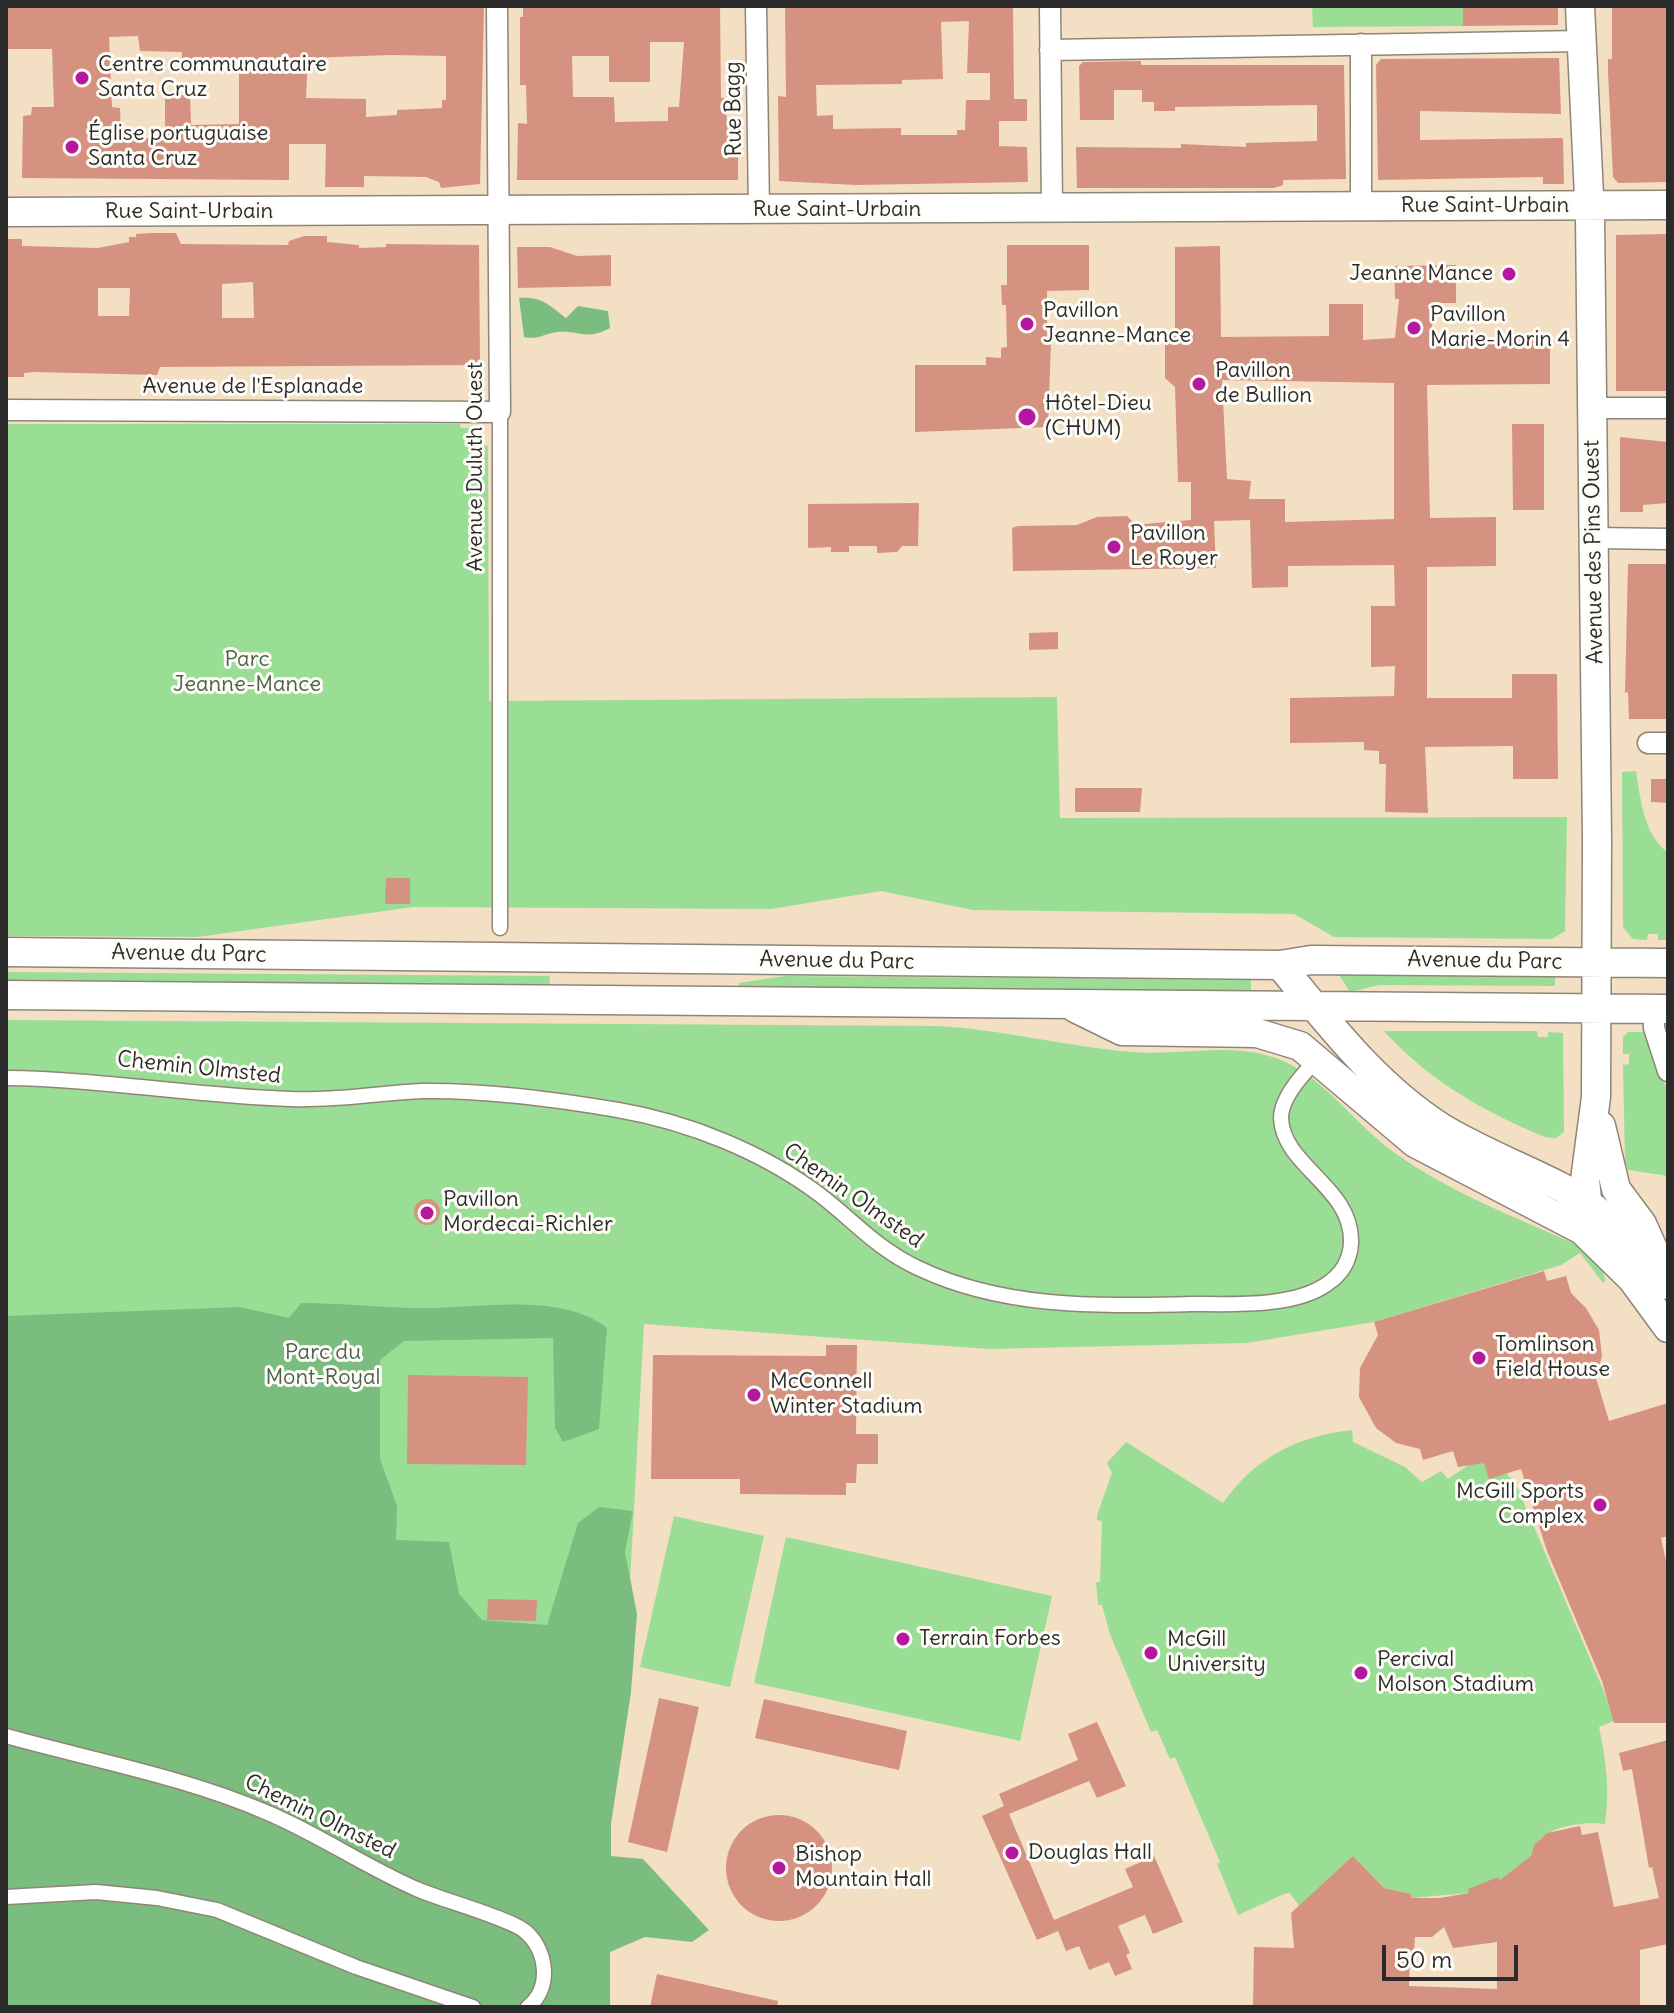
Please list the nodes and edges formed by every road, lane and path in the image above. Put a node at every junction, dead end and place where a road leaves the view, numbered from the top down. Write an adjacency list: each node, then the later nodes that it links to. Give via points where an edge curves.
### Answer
1 (497, 6): 14 (street, Avenue Duluth Ouest)
2 (756, 6): 12 (street, Rue Bagg)
3 (1050, 6): 7 (street)
4 (1580, 6): 5 (main road, Avenue des Pins Ouest)
5 (1582, 41): 6 (street); 9 (main road, Avenue des Pins Ouest)
6 (1361, 44): 7 (street); 10 (street)
7 (1050, 50): 11 (street)
8 (1668, 205): 9 (main road, Rue Saint-Urbain)
9 (1590, 206): 10 (main road, Rue Saint-Urbain); 15 (main road, Avenue des Pins Ouest)
10 (1361, 207): 11 (main road, Rue Saint-Urbain)
11 (1052, 209): 12 (main road, Rue Saint-Urbain)
12 (759, 210): 14 (main road, Rue Saint-Urbain)
13 (6, 212): 14 (main road, Rue Saint-Urbain)
14 (499, 212): 18 (street, Avenue Duluth Ouest)
15 (1592, 408): 16 (street); 19 (main road, Avenue des Pins Ouest)
16 (1668, 408)
17 (6, 410): 18 (street, Avenue de l'Esplanade)
18 (500, 412): 21 (street, Avenue Duluth Ouest)
19 (1594, 538): 20 (street); 23 (main road, Avenue des Pins Ouest)
20 (1668, 539)
21 (500, 928)
22 (6, 952): 25 (main road, Avenue du Parc)
23 (1598, 962): 24 (main road, Avenue du Parc); 25 (main road, Avenue du Parc, via 1311,960); 29 (main road, Avenue des Pins Ouest)
24 (1668, 963)
25 (1280, 965): 28 (main road, Avenue des Pins Ouest)
26 (6, 995): 27 (main road, Avenue du Parc)
27 (1067, 1005): 28 (main road, Avenue du Parc); 36 (main road, via 1122,1031 1257,1033 1300,1046 1415,1143 1557,1214)
28 (1314, 1006): 29 (main road, Avenue du Parc); 35 (main road, Avenue des Pins Ouest, via 1375,1075 1417,1110 1468,1143)
29 (1597, 1008): 30 (main road, Avenue du Parc); 34 (main road, Avenue des Pins Ouest)
30 (1661, 1009): 32 (street, via 1654,1028)
31 (1308, 1069): 33 (street, Chemin Olmsted, via 1293,1087 1281,1119 1295,1152 1345,1212 1351,1247 1340,1272 1310,1293 1282,1298 1114,1306 1030,1301 958,1284 917,1267 857,1230 783,1169 718,1139 621,1110 506,1095 425,1091 298,1099 217,1096 105,1081)
32 (1668, 1071)
33 (6, 1078)
34 (1596, 1097): 35 (main road, Avenue des Pins Ouest); 37 (main road, Avenue des Pins Ouest, via 1614,1185 1642,1224)
35 (1586, 1203): 36 (main road, Avenue des Pins Ouest); 37 (main road, Avenue des Pins Ouest)
36 (1591, 1237): 38 (main road, via 1632,1279)
37 (1668, 1284)
38 (1668, 1328)
39 (6, 1736): 42 (street, Chemin Olmsted, via 230,1798 417,1889 510,1922 531,1938 543,1963 540,1991)
40 (6, 1897): 41 (street, via 96,1892 217,1910 345,1963)
41 (473, 2007)
42 (528, 2007)

